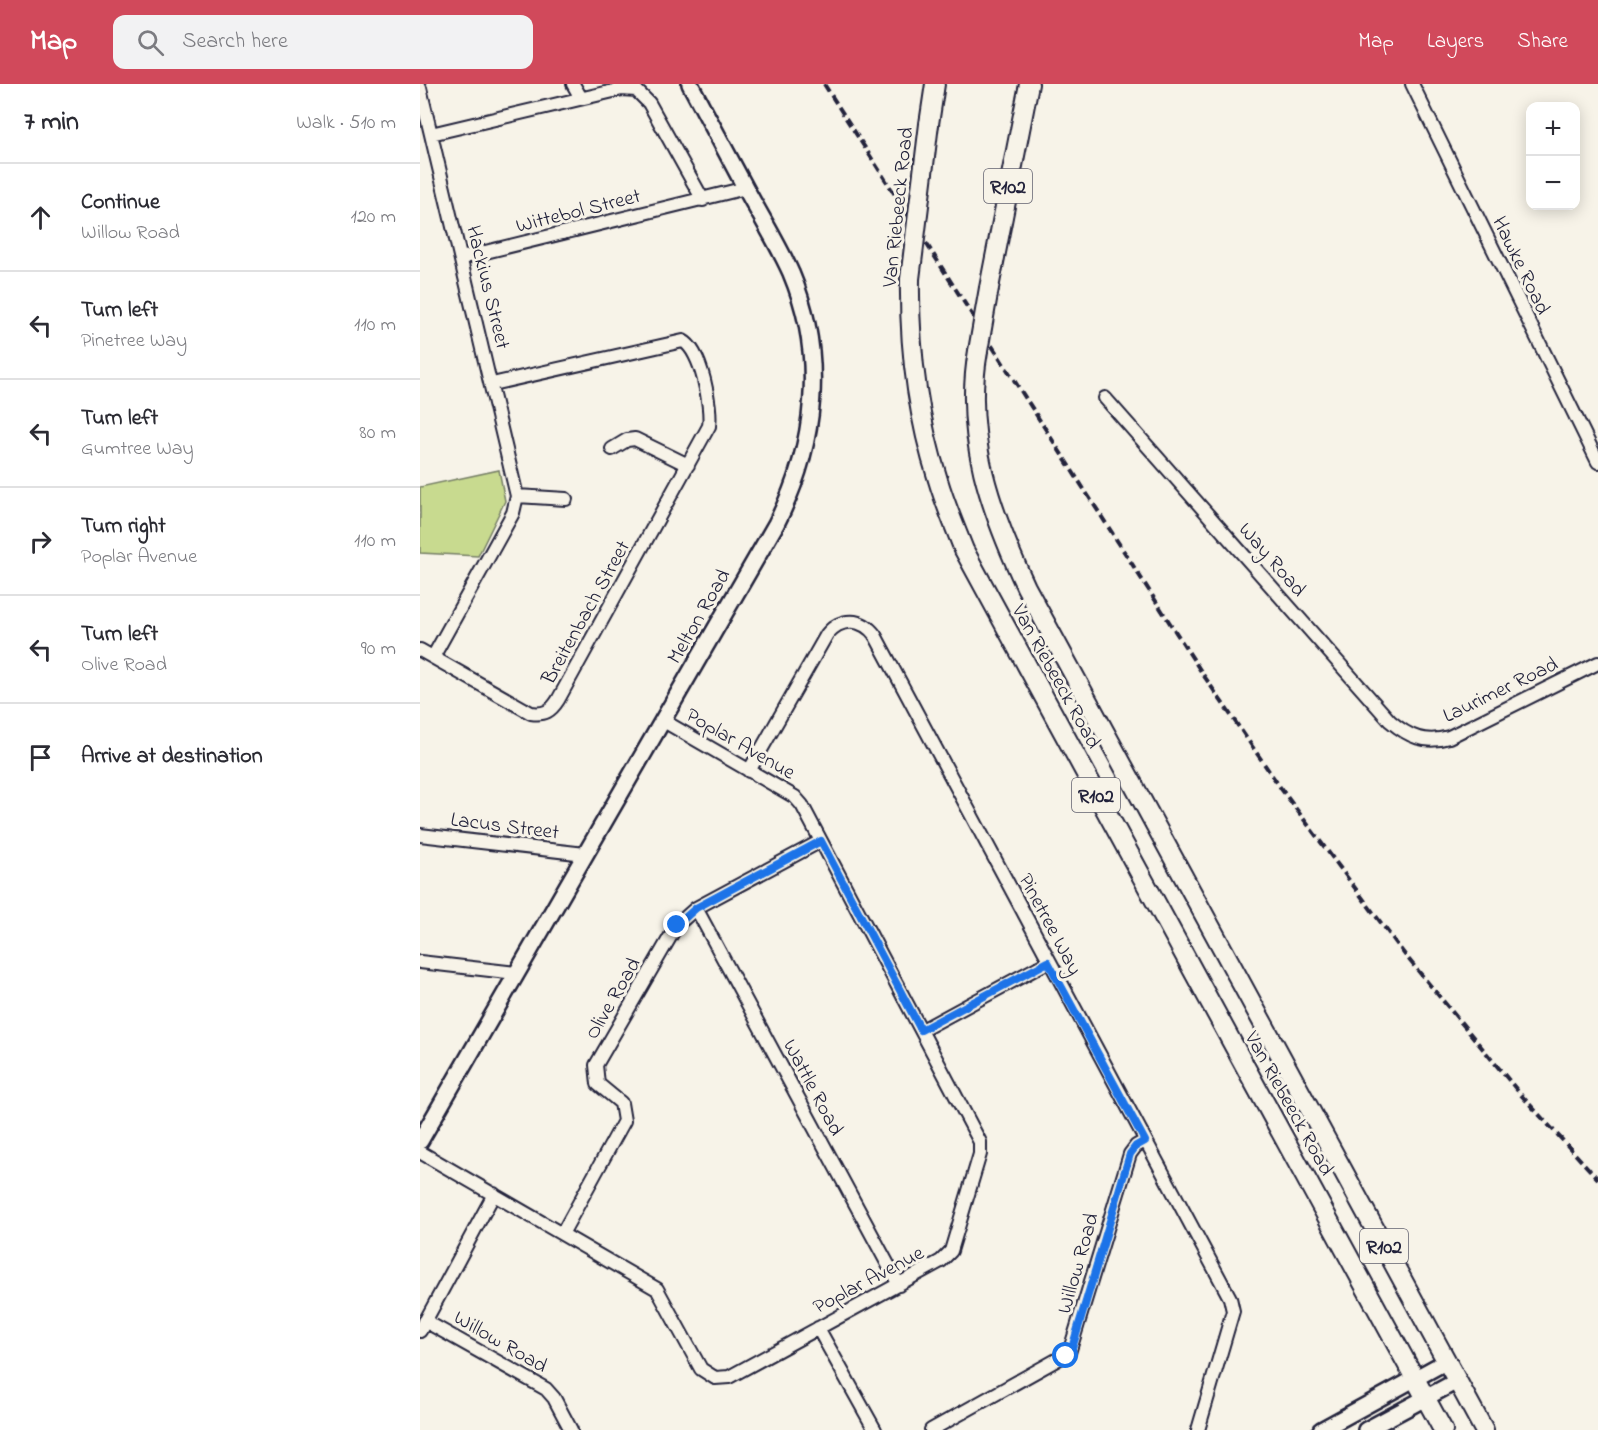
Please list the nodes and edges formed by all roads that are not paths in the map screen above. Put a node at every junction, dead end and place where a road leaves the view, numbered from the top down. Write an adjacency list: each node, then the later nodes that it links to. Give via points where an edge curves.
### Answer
1 (573, 84): 7 (street)
2 (690, 84): 9 (street, Melton Road)
3 (935, 84): 42 (main road, Van Riebeeck Road / R102, bridge, via 910,279 911,348 922,422 938,481 964,550)
4 (1029, 84): 41 (main road, Van Riebeeck Road / R102, bridge, via 974,387 981,471 998,527 1026,587)
5 (1412, 84): 15 (street, Hawke Road)
6 (420, 88): 8 (street, Hackius Street)
7 (581, 98): 8 (street); 10 (street, via 622,89 640,93)
8 (431, 134): 11 (street, Hackius Street)
9 (746, 188): 10 (street, Wittebol Street); 22 (street, Melton Road, via 782,255 804,311 812,362 810,421 796,477 782,512)
10 (703, 200): 11 (street, Wittebol Street)
11 (461, 258): 12 (street, Hackius Street)
12 (492, 384): 16 (street, Breitenbach Street, via 683,341 694,349 710,418 707,433); 17 (street, Hackius Street)
13 (1105, 398): 23 (street, Way Road, via 1390,721)
14 (612, 449): 16 (street, via 635,439)
15 (1598, 462)
16 (688, 465): 20 (street, Breitenbach Street, via 549,711 531,713)
17 (517, 496): 18 (street); 20 (street, via 513,513)
18 (566, 499)
19 (420, 650): 20 (street, Breitenbach Street)
20 (433, 657)
21 (1598, 663): 23 (street, Laurimer Road, via 1449,736 1430,741)
22 (662, 720): 24 (street, Poplar Avenue); 27 (street, Melton Road)
23 (1417, 738)
24 (749, 771): 26 (street, Poplar Avenue, via 799,800); 30 (street, Pinetree Way, via 827,634 845,622 865,625 876,635)
25 (420, 835): 27 (street, Lacus Street)
26 (821, 841): 28 (street, Olive Road); 32 (street, Poplar Avenue)
27 (585, 854): 31 (street, Melton Road)
28 (696, 908): 37 (street, Olive Road, via 677,925 596,1065 598,1084 621,1103 624,1121); 38 (street, Wattle Road)
29 (420, 962): 31 (street)
30 (1048, 962): 32 (street); 34 (street, Pinetree Way)
31 (516, 974): 33 (street, Melton Road)
32 (921, 1030): 38 (street, Poplar Avenue, via 978,1137 981,1150 951,1251)
33 (420, 1141)
34 (1145, 1141): 47 (street, Willow Road, via 1130,1154 1069,1353); 48 (street, Pinetree Way, via 1232,1302 1232,1315)
35 (420, 1152): 36 (street, Poplar Avenue)
36 (494, 1194): 37 (street, Poplar Avenue); 39 (street)
37 (562, 1234): 40 (street, Poplar Avenue, via 657,1289 701,1369 710,1377 729,1377)
38 (899, 1285): 40 (street, Poplar Avenue)
39 (423, 1326): 45 (street, Willow Road, via 549,1391)
40 (818, 1328): 46 (street)
41 (1447, 1361): 42 (street); 43 (main road, Van Riebeeck Road / R102)
42 (1415, 1379): 44 (main road, Van Riebeeck Road / R102); 49 (street)
43 (1457, 1381): 44 (street); 52 (main road, Van Riebeeck Road / R102)
44 (1425, 1398): 50 (street); 51 (main road, Van Riebeeck Road / R102)
45 (571, 1430)
46 (875, 1430)
47 (931, 1430)
48 (1198, 1430)
49 (1321, 1430)
50 (1366, 1430)
51 (1443, 1430)
52 (1484, 1430)

